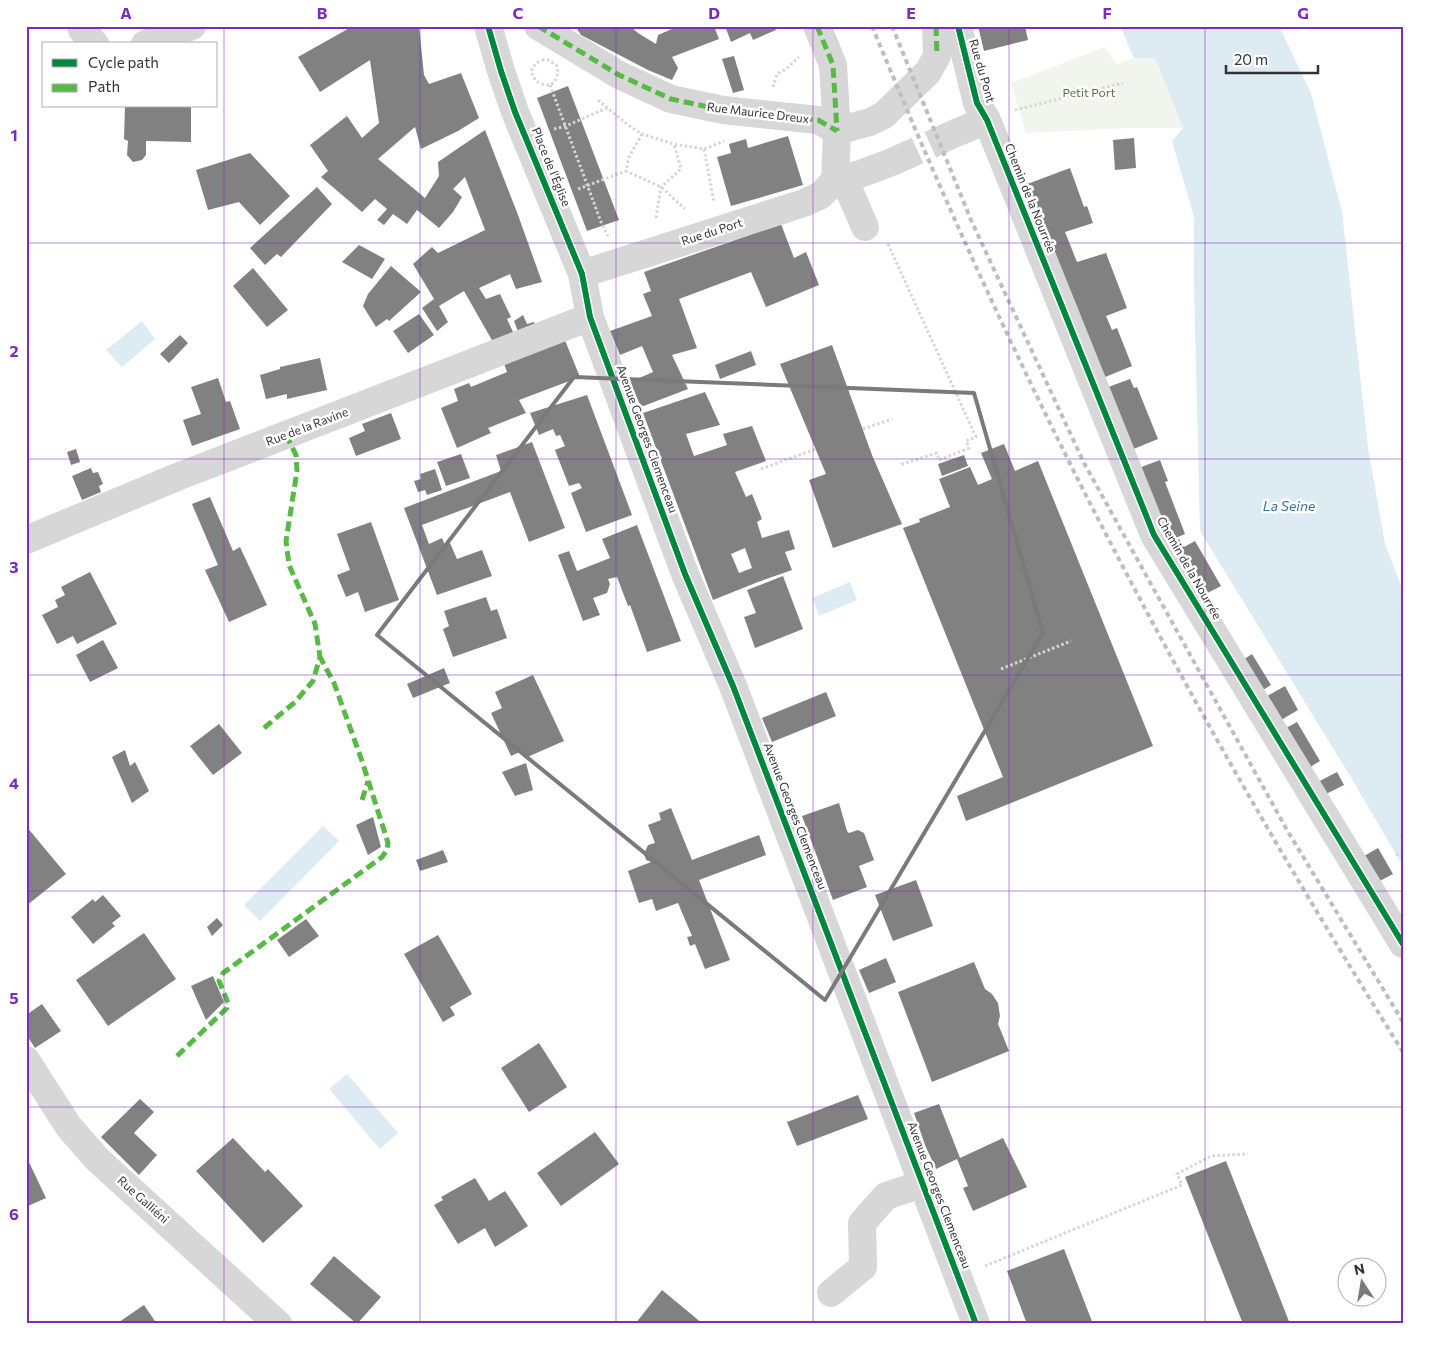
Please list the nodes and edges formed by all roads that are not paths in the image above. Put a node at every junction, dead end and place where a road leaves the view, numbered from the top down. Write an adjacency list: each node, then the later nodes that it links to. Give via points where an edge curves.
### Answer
1 (192, 26): 7 (street)
2 (488, 26): 14 (street, Place de l'Église, via 515,112)
3 (538, 26): 9 (street, Rue Maurice Dreux, via 619,75 671,99 723,110 818,120)
4 (817, 26): 9 (street, via 833,65)
5 (936, 26): 9 (street, via 937,56 928,72 884,115)
6 (958, 26): 8 (street, Rue du Pont, via 977,103)
7 (151, 42)
8 (987, 120): 10 (street); 17 (street, Chemin de la Nourrée, via 1154,535)
9 (838, 130): 12 (street)
10 (956, 133)
11 (892, 162): 12 (street, Rue du Port)
12 (835, 180): 13 (street, via 850,190); 14 (street, Rue du Port, via 821,195 804,203)
13 (864, 227)
14 (582, 274): 15 (street, Place de l'Église)
15 (590, 317): 16 (street, Rue de la Ravine, via 177,476); 19 (street, Avenue Georges Clemenceau, via 685,574 733,686)
16 (26, 540)
17 (1403, 944)
18 (26, 1060): 21 (street, Rue Galliéni, via 69,1127 97,1159)
19 (922, 1184): 20 (street, via 886,1196 862,1223 863,1267); 22 (street, Avenue Georges Clemenceau)
20 (831, 1293)
21 (278, 1324)
22 (976, 1324)

